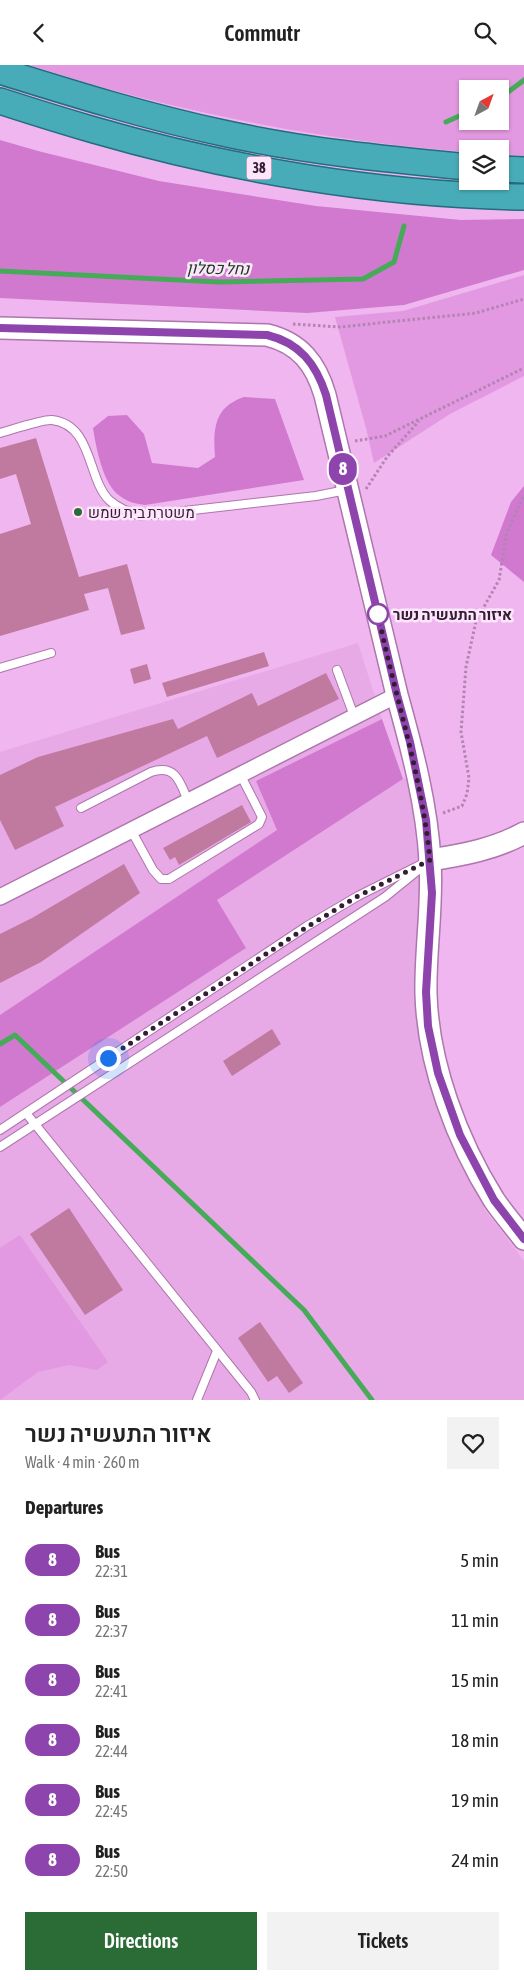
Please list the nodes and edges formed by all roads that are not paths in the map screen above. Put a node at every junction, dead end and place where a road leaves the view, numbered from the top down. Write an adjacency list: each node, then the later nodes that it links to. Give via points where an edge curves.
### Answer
1 (0, 71): 3 (highway, 38, via 103,103 223,133 348,155)
2 (0, 101): 6 (highway, 38, via 95,131 217,161 344,184 474,197)
3 (459, 166)
4 (509, 169): 5 (highway)
5 (524, 170)
6 (524, 197)
7 (0, 328): 9 (main road, via 256,334 278,338 304,353 317,371 326,395)
8 (0, 433): 9 (lane, via 51,420 66,425 81,437 109,500 140,516 316,496)
9 (351, 499): 13 (main road)
10 (51, 653): 11 (lane)
11 (0, 668)
12 (337, 670): 14 (lane)
13 (397, 695): 14 (street); 20 (main road, via 426,820)
14 (354, 716): 15 (street)
15 (240, 774): 16 (street); 18 (lane, via 262,817 258,824 169,879 161,879 153,870)
16 (188, 801): 17 (lane, via 178,779 171,772 160,769); 18 (street)
17 (81, 808)
18 (131, 830): 21 (street)
19 (524, 833): 20 (main road, via 477,852)
20 (430, 860): 22 (lane, via 358,896 307,927); 23 (lane, via 386,897); 26 (main road, via 432,893 426,992 428,1026 438,1073 460,1135 494,1200)
21 (0, 897)
22 (26, 1113): 23 (lane); 24 (lane)
23 (34, 1125): 25 (lane); 27 (lane)
24 (0, 1129)
25 (0, 1147)
26 (524, 1239)
27 (218, 1351): 28 (lane); 29 (lane)
28 (197, 1400)
29 (255, 1400)

